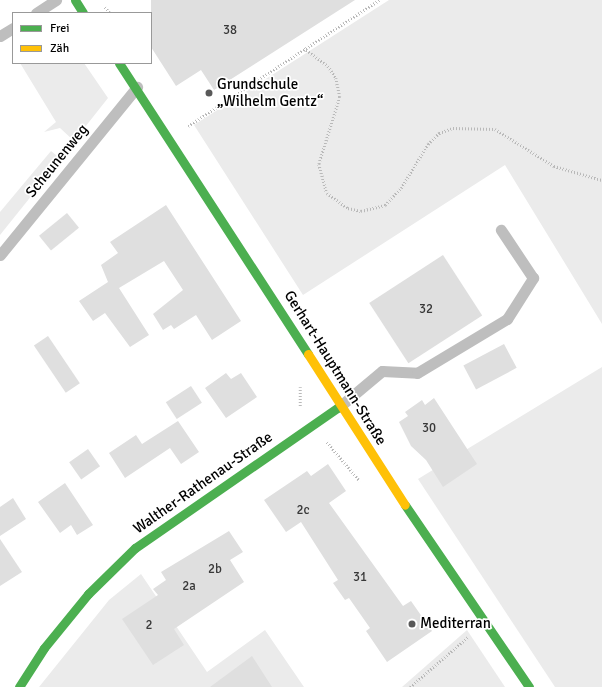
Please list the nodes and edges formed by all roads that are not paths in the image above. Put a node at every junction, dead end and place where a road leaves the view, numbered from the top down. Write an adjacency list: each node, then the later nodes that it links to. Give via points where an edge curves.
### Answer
1 (56, 0): 3 (lane)
2 (75, 0): 4 (main road)
3 (38, 12)
4 (82, 12)
5 (12, 29): 6 (lane)
6 (0, 36)
7 (120, 64): 8 (main road, Gerhart-Hauptmann-Straße)
8 (137, 87): 10 (lane, Scheunenweg); 11 (main road, Gerhart-Hauptmann-Straße, via 280,307)
9 (501, 230): 11 (lane, via 533,278 507,319 417,373 382,371)
10 (0, 255)
11 (339, 407): 12 (main road, Walther-Rathenau-Straße, via 186,509 135,548 88,594 44,648); 13 (main road, Gerhart-Hauptmann-Straße)
12 (19, 687)
13 (529, 687)

